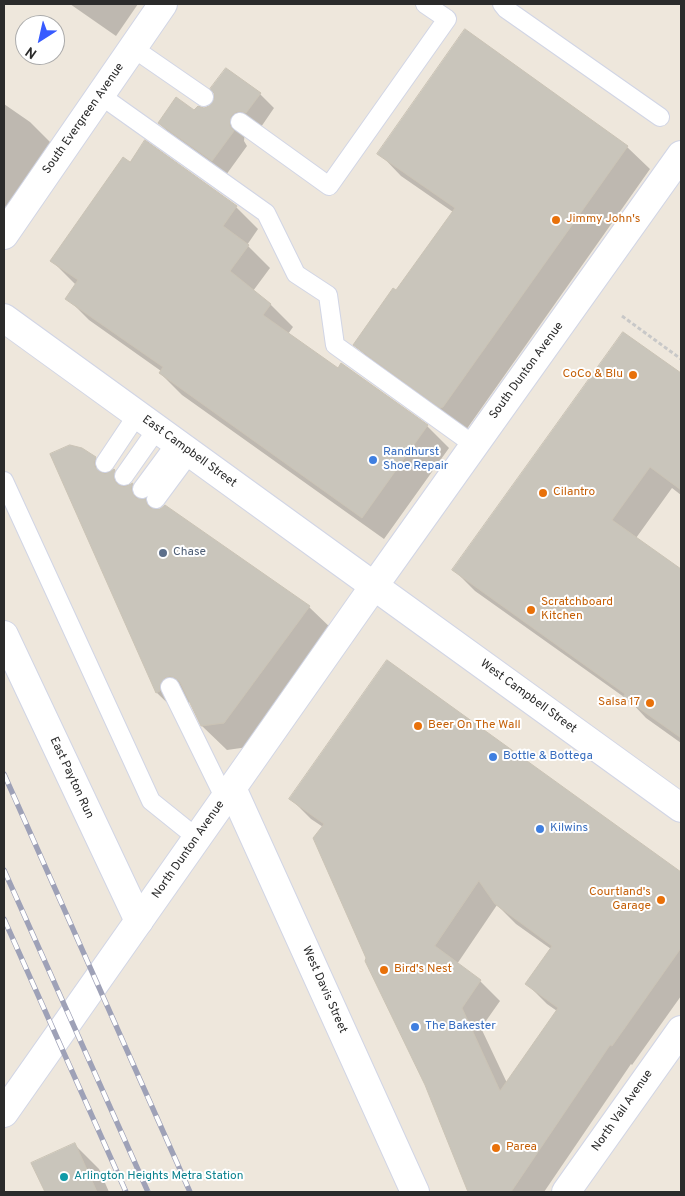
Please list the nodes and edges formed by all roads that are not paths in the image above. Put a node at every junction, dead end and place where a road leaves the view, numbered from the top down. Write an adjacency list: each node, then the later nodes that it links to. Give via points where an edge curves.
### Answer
1 (163, 4): 4 (street, South Evergreen Avenue)
2 (425, 4): 8 (lane, via 447,19 329,186)
3 (502, 4): 7 (lane)
4 (133, 48): 5 (street, South Evergreen Avenue); 6 (lane)
5 (100, 95): 10 (street, South Evergreen Avenue); 13 (lane, via 266,213 296,274 328,295 335,345)
6 (204, 98)
7 (660, 117)
8 (240, 122)
9 (680, 161): 13 (street, South Dunton Avenue)
10 (4, 235)
11 (4, 318): 12 (street, East Campbell Street)
12 (165, 435): 14 (lane); 15 (lane); 17 (lane); 18 (lane); 19 (street, East Campbell Street)
13 (474, 445): 19 (street, South Dunton Avenue)
14 (105, 463)
15 (124, 476)
16 (4, 481): 24 (lane, via 151,801)
17 (142, 489)
18 (156, 499)
19 (374, 586): 22 (street, North Dunton Avenue); 23 (street, West Campbell Street)
20 (4, 636): 25 (street, East Payton Run)
21 (170, 687): 22 (lane)
22 (229, 794): 24 (street, North Dunton Avenue); 28 (street, West Davis Street)
23 (681, 808)
24 (197, 838): 25 (street, North Dunton Avenue)
25 (139, 922): 27 (street, North Dunton Avenue)
26 (681, 1030): 29 (street, North Vail Avenue)
27 (4, 1113)
28 (415, 1192)
29 (566, 1192)

